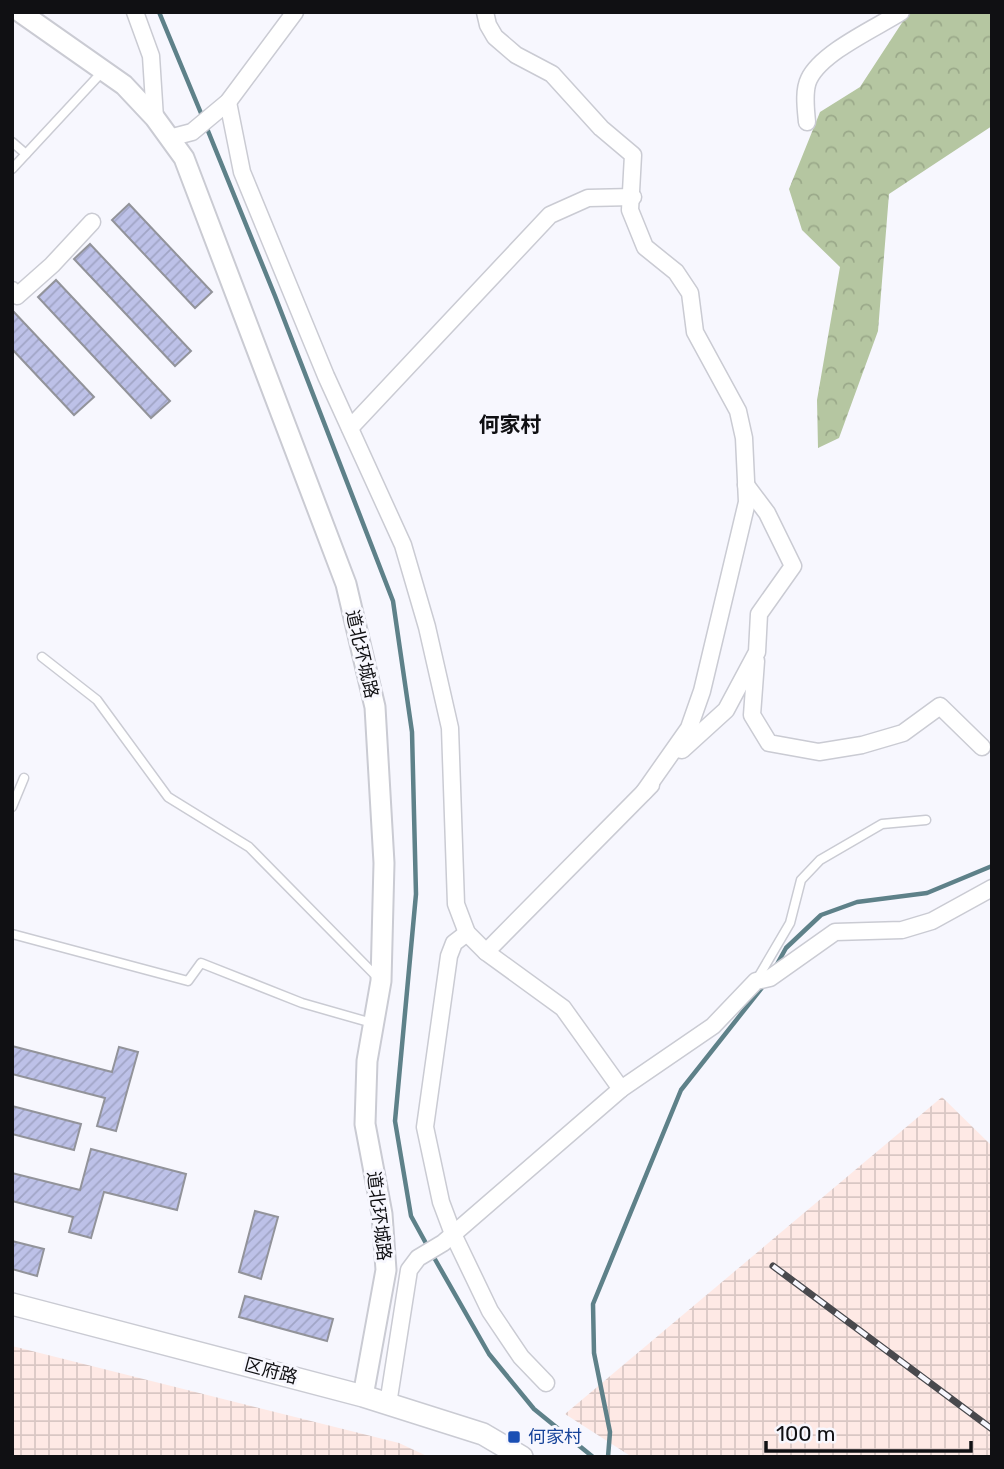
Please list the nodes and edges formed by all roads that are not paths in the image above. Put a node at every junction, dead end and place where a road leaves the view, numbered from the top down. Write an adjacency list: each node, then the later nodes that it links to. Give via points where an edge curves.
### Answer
1 (20, 12): 6 (street, 道北环城路)
2 (135, 12): 8 (street, via 151,55)
3 (295, 12): 7 (street)
4 (485, 12): 14 (street, via 495,37 516,55 552,74 601,128 633,155)
5 (901, 12): 9 (street, via 815,70 808,81)
6 (104, 71): 8 (street, 道北环城路); 12 (lane)
7 (224, 105): 10 (street, via 192,132); 17 (street, via 242,173)
8 (155, 118): 10 (street, 道北环城路)
9 (807, 122)
10 (169, 138): 30 (street, 道北环城路, via 184,158 346,584 375,707 384,863)
11 (12, 142): 12 (lane)
12 (26, 154): 13 (lane)
13 (12, 169)
14 (633, 197): 17 (street, via 588,198 550,215); 18 (street, via 630,210 645,247 676,272 690,293 695,332 738,411)
15 (92, 222): 16 (street, via 17,296)
16 (12, 290)
17 (349, 428): 27 (street, via 403,545 427,627 450,728 456,904)
18 (746, 485): 19 (street, via 793,566 759,614); 23 (street, via 747,502 702,691 689,728)
19 (757, 652): 21 (street, via 752,715 769,743 818,752 862,745 903,733 940,706); 23 (street, via 726,710)
20 (42, 657): 30 (lane, via 97,700 168,797 249,847)
21 (982, 747)
22 (24, 778): 24 (lane)
23 (644, 792): 29 (street)
24 (12, 807)
25 (926, 820): 31 (lane, via 881,824 820,860 801,880 790,923)
26 (992, 888): 31 (street, via 932,921 902,930 835,932 770,978)
27 (467, 933): 29 (street); 34 (street, via 454,943 449,956 425,1127)
28 (12, 934): 32 (lane, via 188,981 201,963 302,1003)
29 (486, 952): 33 (street, via 563,1008)
30 (381, 981): 32 (street, 道北环城路)
31 (756, 981): 33 (street, via 713,1026)
32 (373, 1024): 37 (street, 道北环城路, via 365,1124 382,1214 386,1270)
33 (621, 1089): 34 (street)
34 (448, 1239): 36 (street, via 521,1357); 38 (street, via 409,1270)
35 (12, 1304): 37 (main road, 区府路)
36 (546, 1383)
37 (363, 1396): 38 (main road, 区府路)
38 (388, 1404): 39 (main road, 区府路, via 484,1434)
39 (522, 1457)

